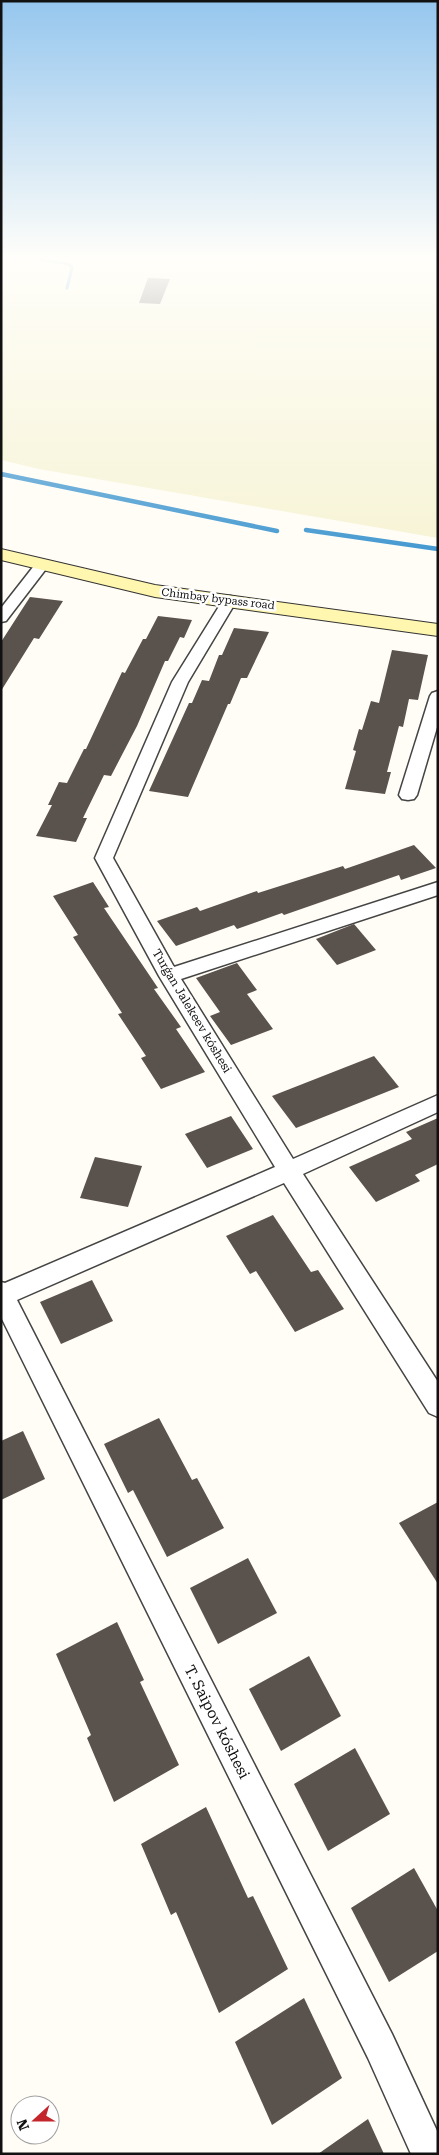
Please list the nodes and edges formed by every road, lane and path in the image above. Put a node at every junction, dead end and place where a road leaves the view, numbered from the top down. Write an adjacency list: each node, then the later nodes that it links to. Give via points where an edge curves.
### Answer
1 (1, 554): 2 (main road, Chimbay bypass road)
2 (42, 565): 3 (main road, Chimbay bypass road, via 155,591); 4 (street)
3 (230, 600): 5 (main road, Chimbay bypass road); 9 (street, Turǵan Jalekeev kóshesi, via 180,682 104,858)
4 (1, 618)
5 (438, 630)
6 (438, 696): 7 (street)
7 (408, 795)
8 (438, 888): 9 (street)
9 (169, 976): 11 (street, Turǵan Jalekeev kóshesi)
10 (438, 1104): 11 (street)
11 (289, 1171): 12 (street); 13 (street, Turǵan Jalekeev kóshesi)
12 (2, 1294): 14 (street, T. Saipov kóshesi, via 380,2046)
13 (438, 1405)
14 (429, 2154)

